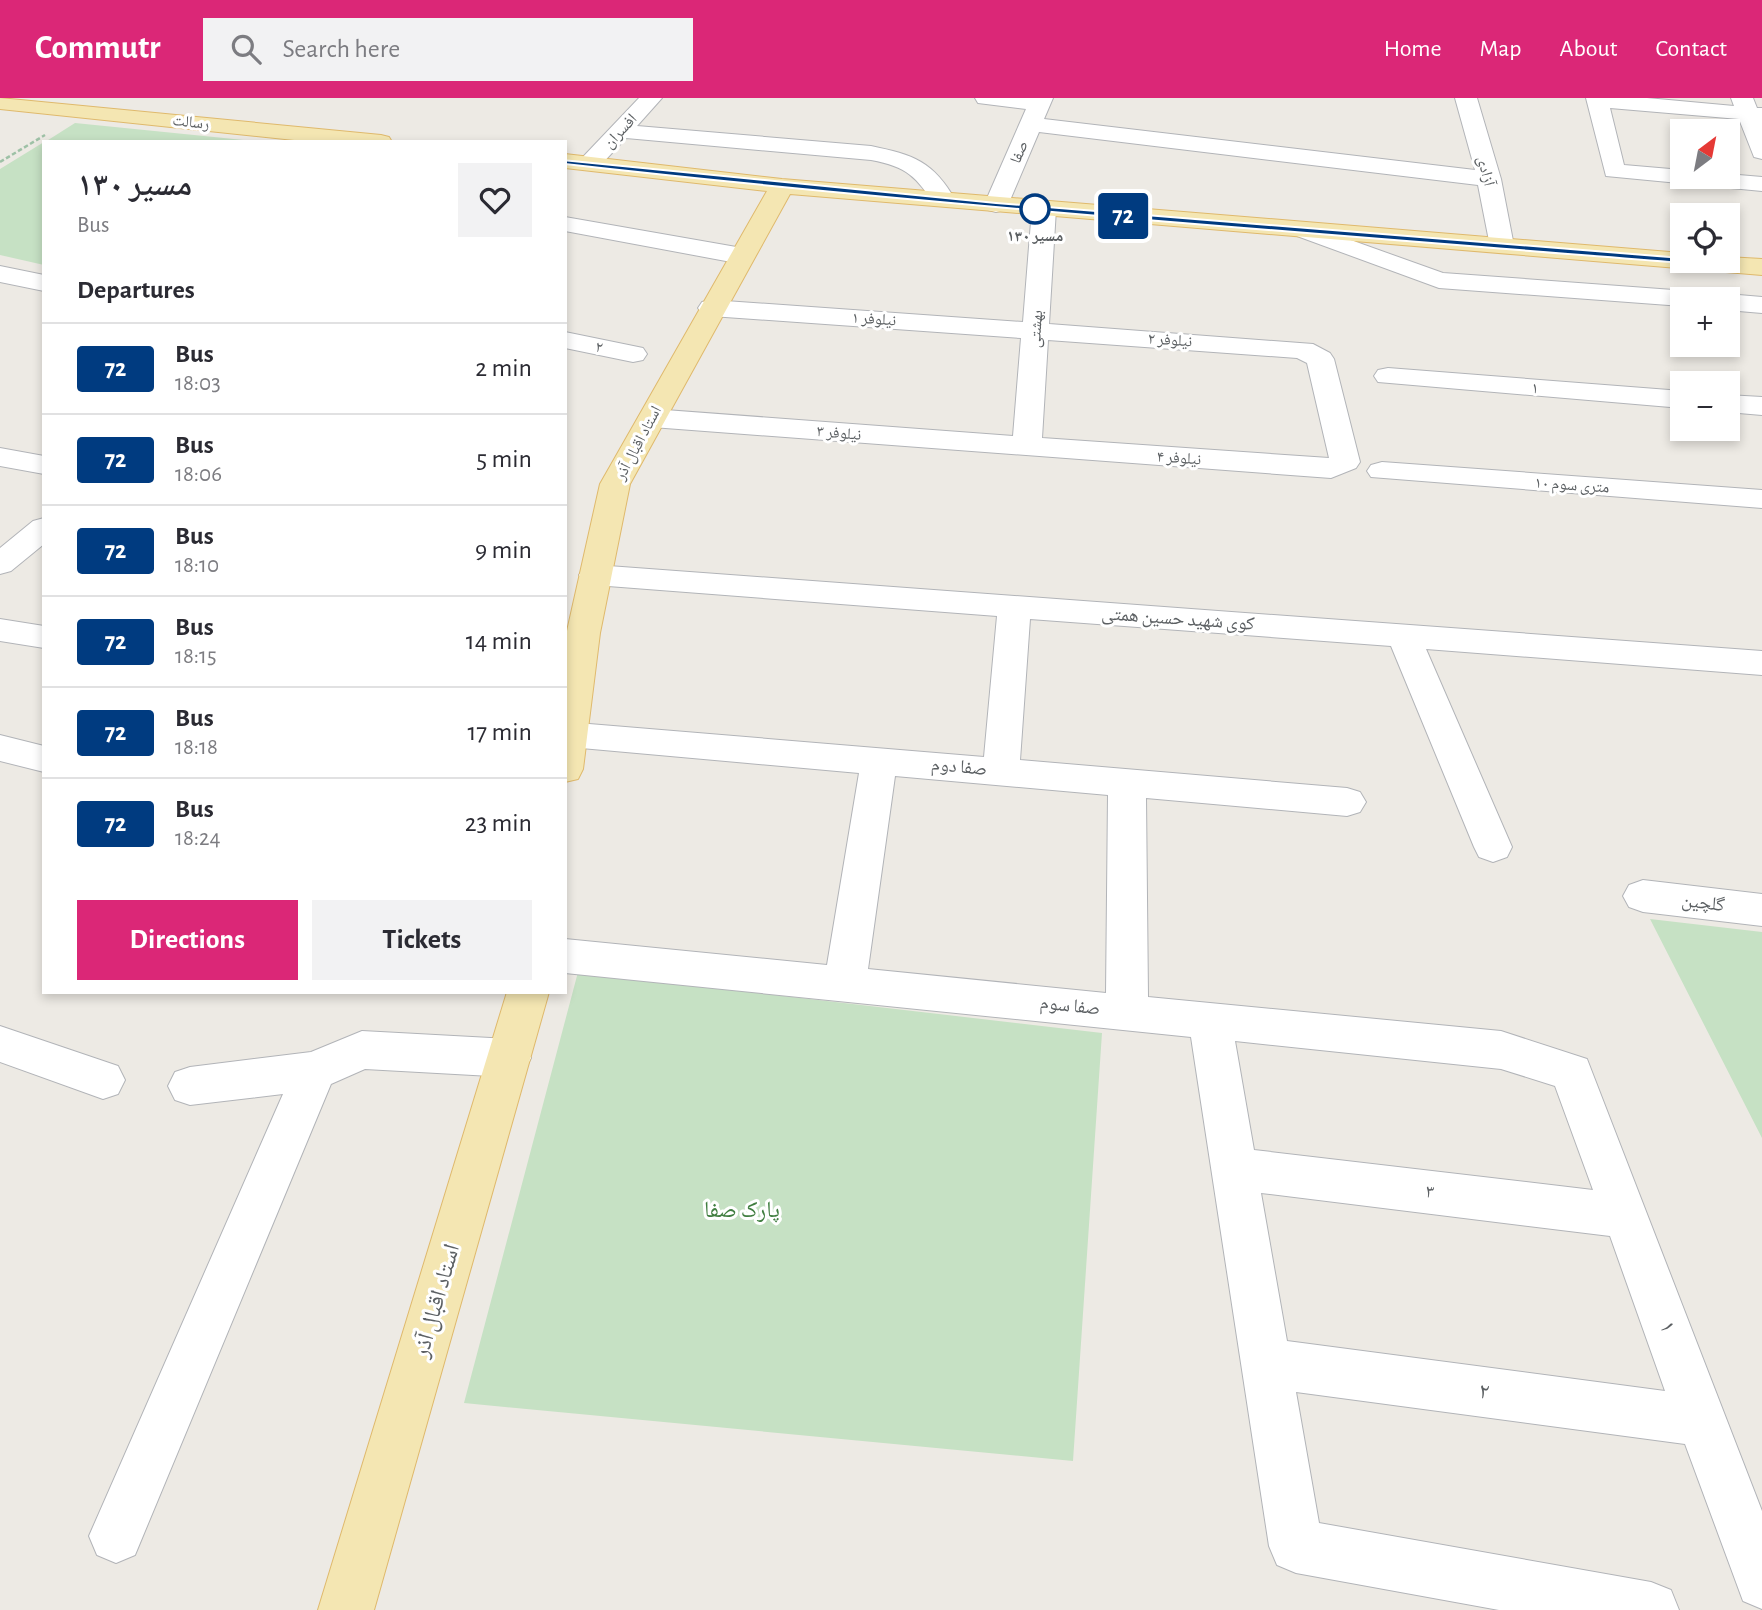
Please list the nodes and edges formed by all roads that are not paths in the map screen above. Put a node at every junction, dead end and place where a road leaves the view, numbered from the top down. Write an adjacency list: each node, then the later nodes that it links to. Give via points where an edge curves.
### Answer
1 (651, 98): 8 (street, افسران)
2 (986, 98): 6 (street)
3 (1466, 98): 12 (street, آزادی)
4 (1597, 99): 7 (street); 13 (street, via 1614,170)
5 (9, 102): 9 (main road, رسالت)
6 (1037, 109): 12 (street); 16 (street, صفا)
7 (1750, 109): 10 (street)
8 (621, 131): 11 (street, افسران); 15 (street, via 903,159 932,178)
9 (363, 140)
10 (1762, 152)
11 (577, 163): 14 (main road)
12 (1489, 179): 20 (street, آزادی)
13 (1762, 184)
14 (782, 186): 15 (main road); 21 (main road, استاد اقبال آذر)
15 (944, 201): 16 (main road)
16 (996, 205): 17 (main road)
17 (1044, 209): 19 (main road); 31 (street, بهشتی)
18 (567, 225): 21 (street)
19 (1306, 231): 20 (main road); 27 (street, via 1439,280)
20 (1502, 246): 22 (main road)
21 (742, 256): 30 (main road, استاد اقبال آذر)
22 (1670, 260)
23 (1740, 265): 24 (main road)
24 (1762, 267)
25 (0, 274): 26 (street)
26 (42, 283)
27 (1670, 298)
28 (1740, 303): 29 (street)
29 (1762, 305)
30 (711, 308): 31 (street, نیلوفر ۱); 38 (main road, استاد اقبال آذر)
31 (1036, 330): 39 (street, بهشتی); 42 (street, نیلوفر ۲, via 1303,349 1320,359 1345,462)
32 (567, 340): 33 (street, ۲)
33 (633, 354)
34 (1388, 376): 35 (street, ۱)
35 (1670, 399)
36 (1740, 404): 37 (street)
37 (1762, 406)
38 (652, 418): 39 (street, نیلوفر ۳); 48 (main road, استاد اقبال آذر, via 615,484)
39 (1027, 448): 42 (street, نیلوفر ۴)
40 (0, 457): 41 (street)
41 (42, 465)
42 (1331, 469)
43 (1382, 471): 44 (street, ۱۰ متری سوم)
44 (1762, 499)
45 (42, 530): 46 (street)
46 (4, 558): 47 (street)
47 (42, 560)
48 (595, 575): 49 (street, کوی شهید حسین همتی); 51 (main road, استاد اقبال آذر)
49 (1014, 607): 52 (street, کوی شهید حسین همتی); 60 (street)
50 (0, 630): 53 (street)
51 (574, 632): 55 (main road, استاد اقبال آذر)
52 (1404, 636): 54 (street, کوی شهید حسین همتی); 63 (street)
53 (42, 637)
54 (1762, 663)
55 (569, 728): 57 (main road, استاد اقبال آذر); 59 (street, صفا دوم)
56 (0, 748): 58 (street)
57 (567, 748)
58 (42, 758)
59 (879, 760): 60 (street, صفا دوم); 67 (street)
60 (1001, 770): 61 (street, صفا دوم)
61 (1127, 781): 62 (street, صفا دوم); 69 (street)
62 (1347, 802)
63 (1493, 847)
64 (1643, 896): 65 (street, گلچین)
65 (1762, 909)
66 (567, 956): 67 (street, صفا سوم)
67 (845, 984): 69 (street, صفا سوم)
68 (527, 994): 72 (main road, استاد اقبال آذر)
69 (1127, 1012): 70 (street, صفا سوم)
70 (1210, 1020): 74 (street, صفا سوم, via 1501,1050); 77 (street)
71 (0, 1044): 75 (street)
72 (509, 1058): 73 (street, via 362,1050); 83 (main road, استاد اقبال آذر)
73 (315, 1070): 76 (street); 81 (street)
74 (1572, 1072): 78 (street, ۱)
75 (103, 1080)
76 (190, 1086)
77 (1234, 1169): 78 (street, ۳); 79 (street)
78 (1625, 1216): 80 (street, ۱)
79 (1266, 1363): 80 (street, ۲); 84 (street, via 1296,1546)
80 (1702, 1422): 82 (street, ۱)
81 (116, 1536)
82 (1762, 1583)
83 (346, 1610)
84 (1651, 1610)

